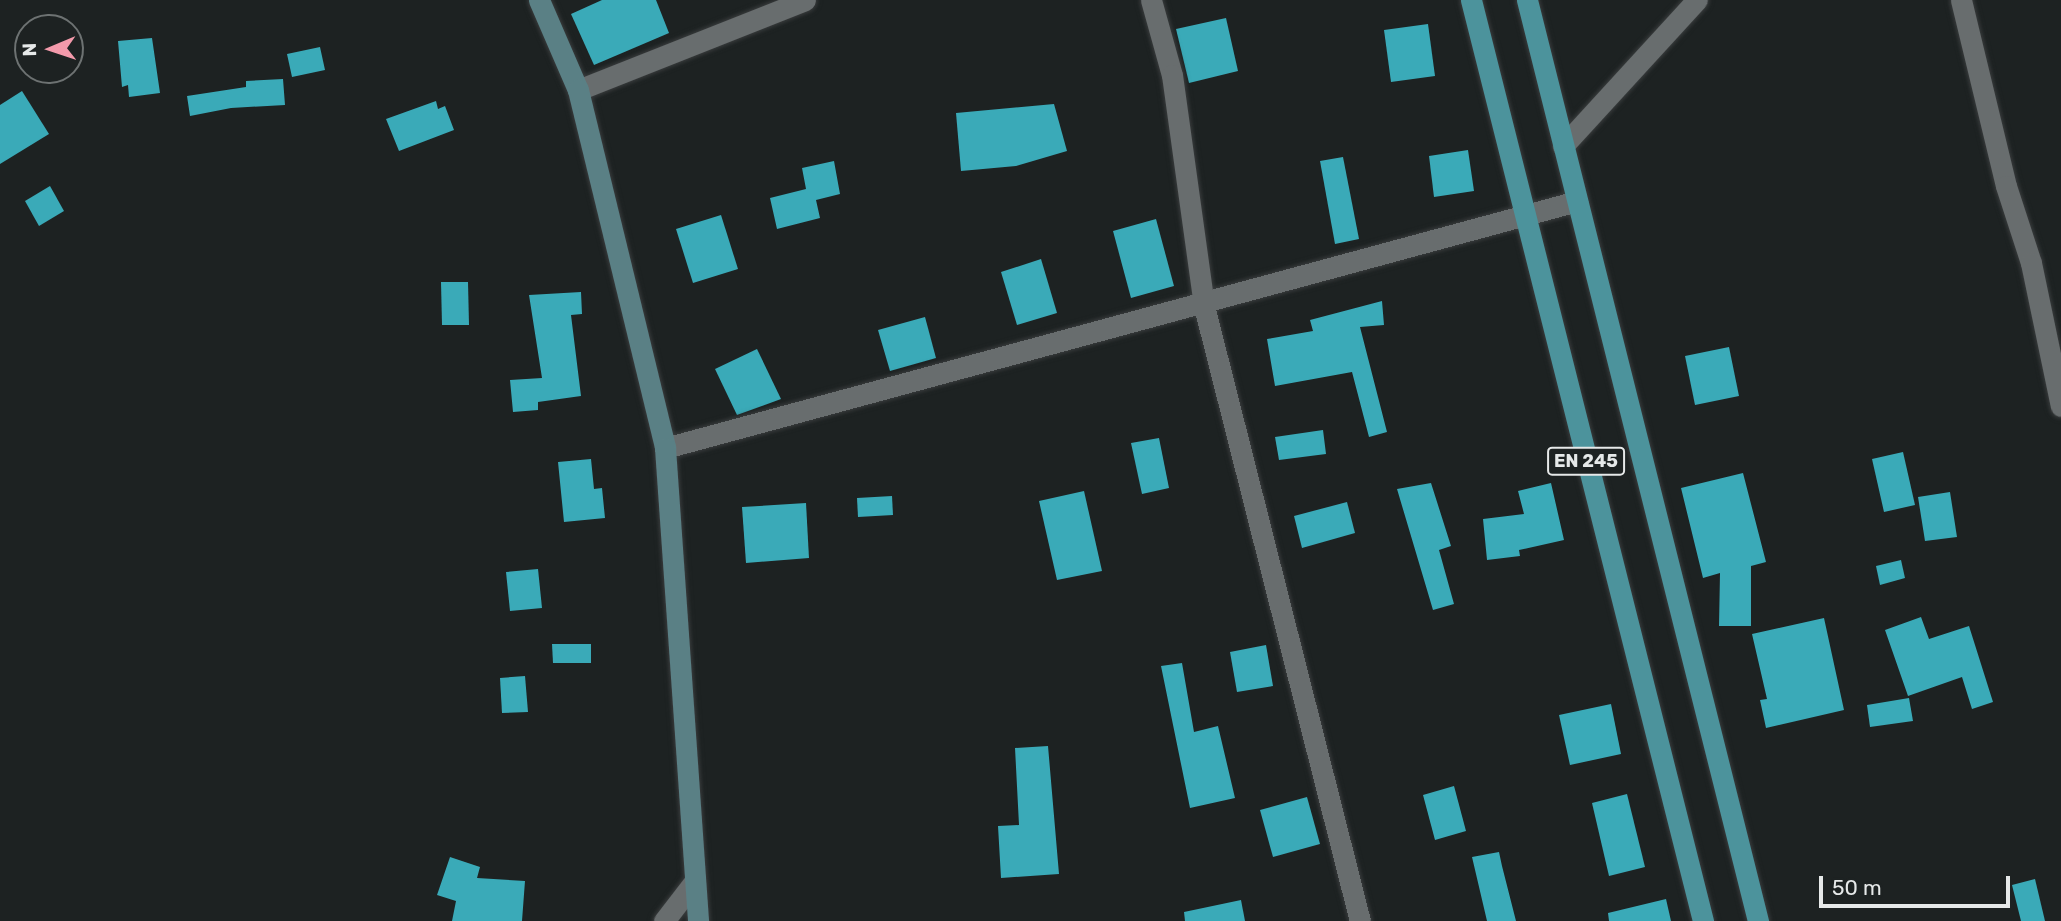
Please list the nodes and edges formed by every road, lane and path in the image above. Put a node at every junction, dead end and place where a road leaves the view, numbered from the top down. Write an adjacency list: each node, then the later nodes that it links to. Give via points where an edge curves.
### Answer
1 (539, 0): 8 (main road)
2 (805, 0): 8 (street)
3 (1151, 0): 12 (street, via 1172,75)
4 (1471, 0): 11 (main road, EN 245)
5 (1527, 0): 9 (main road, EN 245)
6 (1696, 0): 9 (street)
7 (1961, 0): 13 (street, via 2031,263)
8 (578, 90): 14 (main road)
9 (1563, 146): 10 (main road, EN 245)
10 (1577, 201): 11 (street); 20 (main road, EN 245)
11 (1524, 213): 12 (street); 19 (main road, EN 245)
12 (1204, 306): 14 (street); 18 (street)
13 (2061, 406)
14 (665, 448): 15 (main road)
15 (694, 882): 16 (street); 17 (main road)
16 (664, 921)
17 (698, 921)
18 (1360, 921)
19 (1703, 921)
20 (1758, 921)

